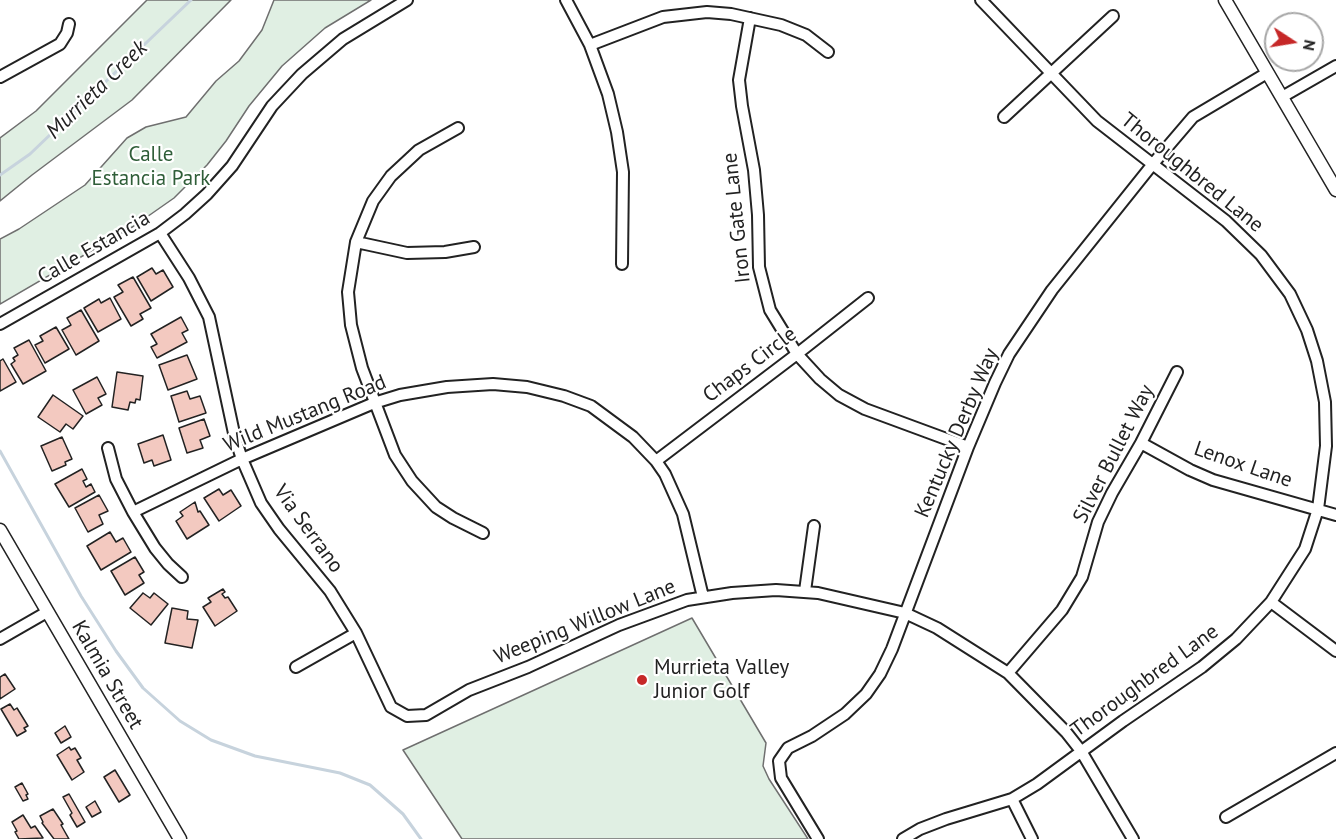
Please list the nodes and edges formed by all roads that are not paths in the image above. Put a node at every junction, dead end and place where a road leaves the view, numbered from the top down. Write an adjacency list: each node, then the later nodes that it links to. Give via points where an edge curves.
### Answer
1 (407, 0): 19 (street, Calle Estancia, via 344,39 302,74 272,106 232,166 207,194)
2 (566, 0): 8 (street)
3 (981, 0): 11 (street, Thoroughbred Lane)
4 (1225, 0): 12 (street)
5 (1113, 16): 11 (street)
6 (750, 18): 8 (street, via 707,12 663,17); 9 (street, via 806,35); 25 (street, Iron Gate Lane, via 739,80 754,170 759,267 770,310)
7 (69, 24): 13 (street, via 60,44)
8 (590, 45): 22 (street, via 608,94 623,172)
9 (828, 52)
10 (1336, 66): 14 (street)
11 (1052, 72): 15 (street); 17 (street, Thoroughbred Lane, via 1097,121)
12 (1267, 73): 14 (street); 17 (street, Kentucky Derby Way, via 1193,117)
13 (0, 77)
14 (1282, 97): 18 (street)
15 (1004, 117)
16 (458, 128): 20 (street, via 419,150 392,176 373,201)
17 (1152, 165): 29 (street, Kentucky Derby Way, via 1052,290 1009,354); 33 (street, Thoroughbred Lane, via 1226,221 1261,255 1290,294 1314,351 1325,402 1326,446)
18 (1336, 190)
19 (160, 233): 24 (street, Calle Estancia); 31 (street, Via Serrano, via 195,287 209,317)
20 (356, 242): 21 (street, via 407,254); 27 (street, via 348,292 351,325)
21 (474, 247)
22 (622, 264)
23 (868, 298): 25 (street, Chaps Circle)
24 (0, 324)
25 (797, 354): 29 (street, Iron Gate Lane, via 839,395 875,413); 32 (street, Chaps Circle)
26 (1177, 372): 28 (street, Silver Bullet Way)
27 (374, 403): 31 (street, Wild Mustang Road); 32 (street, Wild Mustang Road, via 447,387 526,387 591,406 633,437); 38 (street, via 395,456 412,481 436,507)
28 (1142, 442): 33 (street, Lenox Lane, via 1213,480); 49 (street, Silver Bullet Way, via 1098,522 1082,577 1062,610)
29 (968, 447): 44 (street, Kentucky Derby Way)
30 (108, 448): 34 (street, via 116,479)
31 (242, 459): 34 (street, Wild Mustang Road); 45 (street, Via Serrano, via 261,502 330,591)
32 (656, 461): 41 (street, Wild Mustang Road, via 683,514)
33 (1318, 509): 35 (street, Lenox Lane); 42 (street, Thoroughbred Lane, via 1305,549)
34 (133, 512): 39 (street, via 155,548)
35 (1336, 515)
36 (814, 526): 40 (street)
37 (0, 530): 43 (street, Kalmia Street)
38 (483, 533)
39 (182, 577)
40 (805, 591): 41 (street, Weeping Willow Lane, via 732,592); 44 (street, Weeping Willow Lane)
41 (704, 597): 50 (street, Weeping Willow Lane, via 619,625 469,690)
42 (1271, 602): 47 (street); 51 (street, Thoroughbred Lane, via 1202,667)
43 (47, 612): 46 (street); 55 (street, Kalmia Street)
44 (905, 613): 49 (street, Weeping Willow Lane); 56 (street, Kentucky Derby Way, via 892,650 866,694 845,714 788,748 779,761 781,778)
45 (356, 633): 48 (street); 50 (street, Via Serrano, via 391,707 407,716)
46 (0, 639)
47 (1336, 651)
48 (296, 667)
49 (1008, 673): 51 (street, Weeping Willow Lane)
50 (426, 715)
51 (1081, 751): 53 (street, Thoroughbred Lane); 59 (street, Weeping Willow Lane)
52 (1336, 753): 54 (street)
53 (1012, 799): 57 (street, Thoroughbred Lane, via 946,819); 58 (street)
54 (1226, 817)
55 (180, 839)
56 (818, 839)
57 (903, 839)
58 (1032, 839)
59 (1133, 839)

